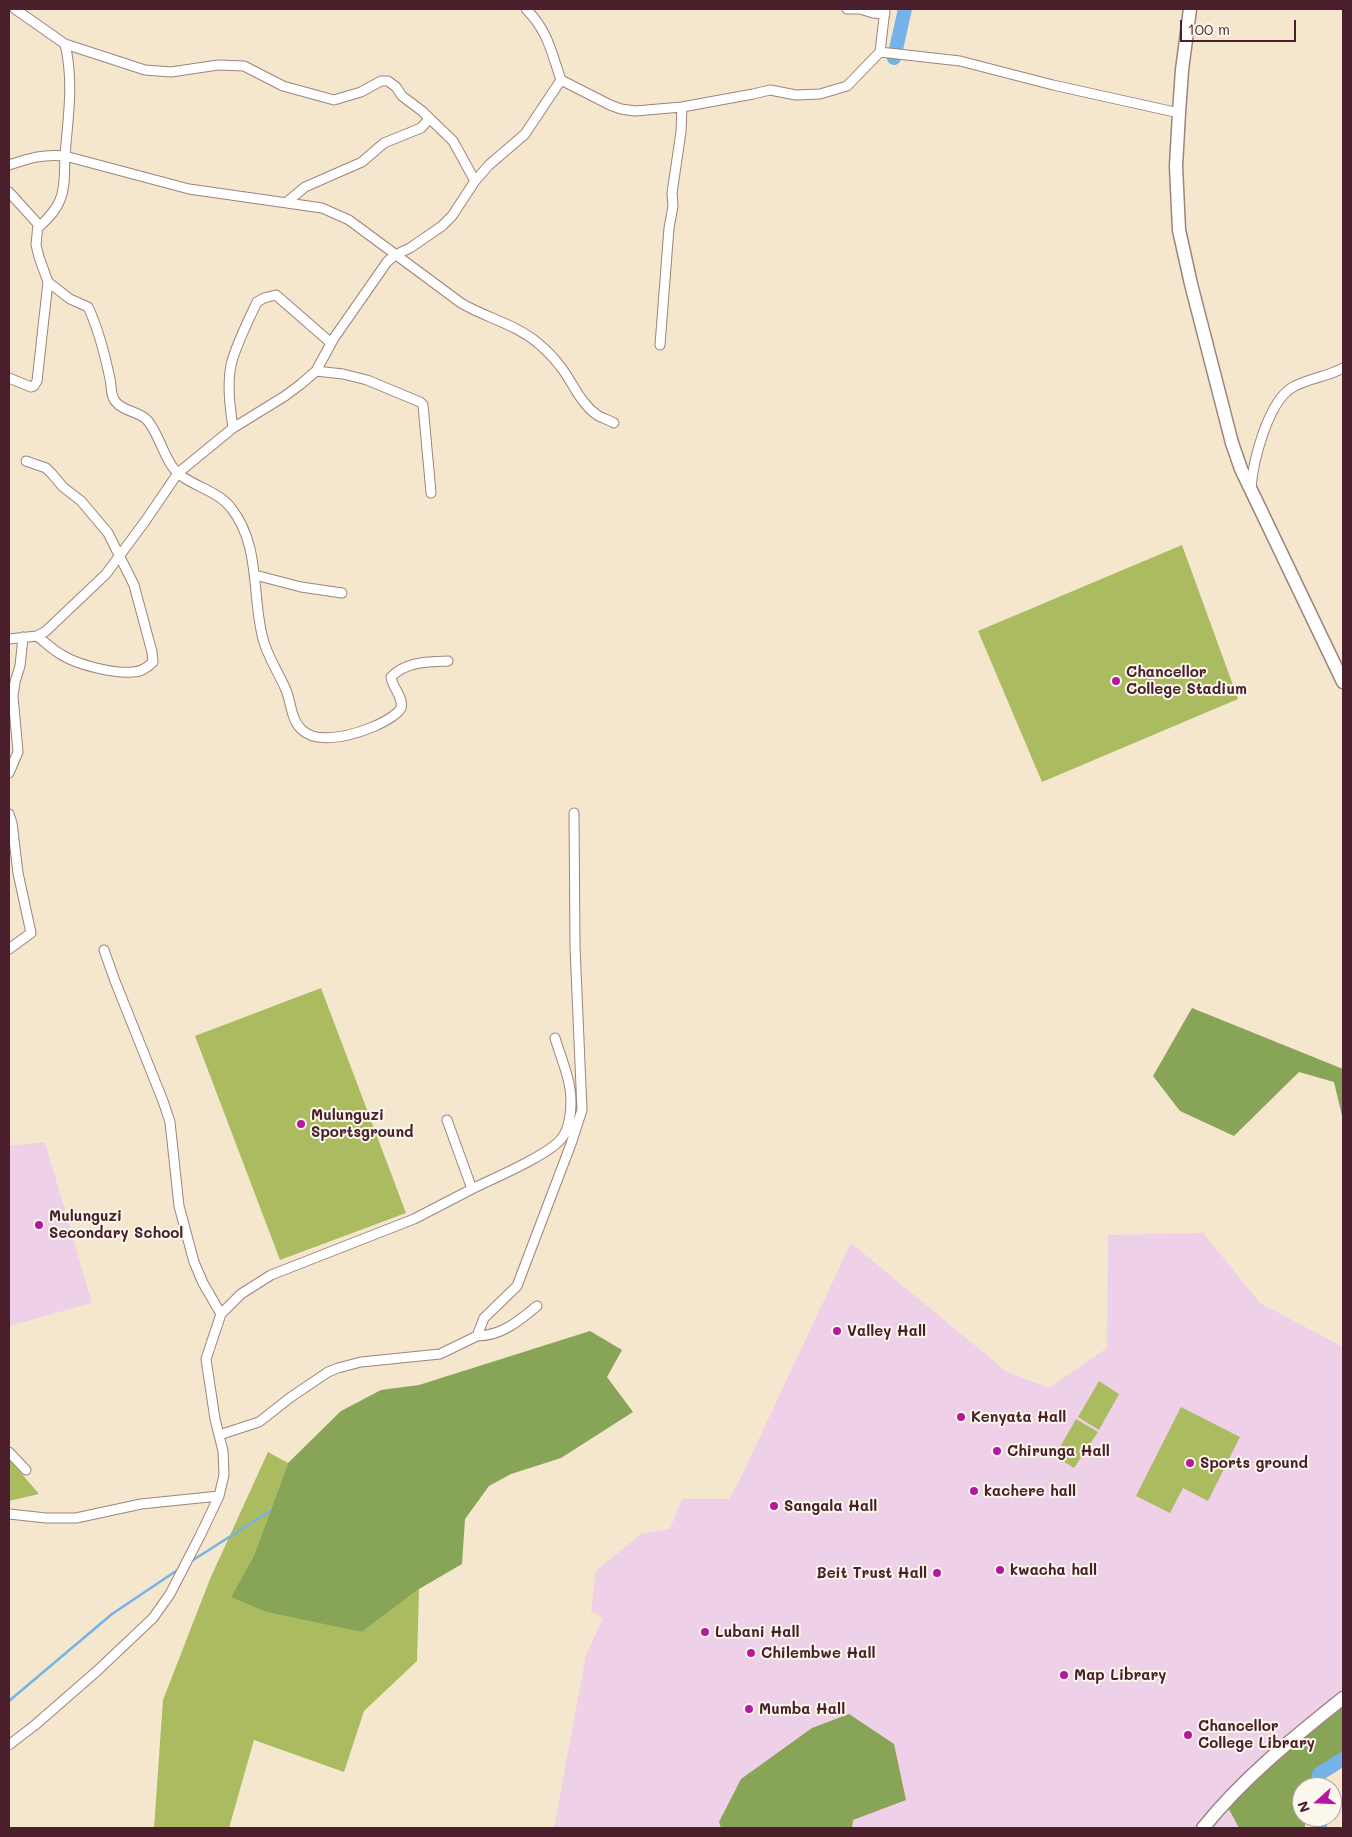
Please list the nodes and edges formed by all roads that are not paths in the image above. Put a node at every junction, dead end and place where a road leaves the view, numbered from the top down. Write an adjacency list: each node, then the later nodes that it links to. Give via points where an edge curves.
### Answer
1 (15, 9): 6 (street)
2 (526, 9): 8 (street, via 546,33)
3 (848, 9): 5 (street)
4 (1190, 9): 10 (street)
5 (885, 12): 7 (street)
6 (64, 44): 11 (street, via 145,70 171,72 244,66 283,86 334,100 388,81); 12 (street, via 69,62 70,94)
7 (880, 52): 9 (street, via 847,86 810,95 766,90); 10 (street, via 960,61)
8 (561, 80): 9 (street, via 621,109); 14 (street, via 525,134)
9 (682, 107): 21 (street)
10 (1179, 113): 29 (street, via 1176,166 1179,230 1232,443)
11 (429, 118): 14 (street, via 452,141); 16 (street, via 420,128 384,143 362,162 305,188)
12 (65, 156): 13 (street, via 34,156); 16 (street, via 189,189); 17 (street, via 63,194 53,213)
13 (9, 165)
14 (475, 181): 18 (street, via 442,226)
15 (9, 192): 17 (street)
16 (288, 202): 18 (street, via 322,208 349,220)
17 (39, 227): 19 (street, via 36,245)
18 (395, 255): 20 (street); 25 (street, via 478,313 526,334 561,367 586,405 598,416)
19 (48, 282): 24 (street, via 34,386); 28 (street, via 70,299 88,307 99,333 115,401 148,421)
20 (331, 343): 23 (street); 26 (street, via 276,295 257,302 231,366)
21 (660, 345)
22 (1343, 368): 29 (street, via 1299,384 1279,400 1261,439)
23 (316, 371): 26 (street, via 290,392); 30 (street, via 367,380 423,405)
24 (9, 378)
25 (614, 423)
26 (233, 428): 28 (street)
27 (26, 460): 31 (street, via 46,468 63,488 81,501)
28 (178, 473): 31 (street); 32 (street, via 230,507 243,529)
29 (1251, 490): 38 (street)
30 (431, 493)
31 (121, 555): 34 (street, via 70,609); 34 (street, via 134,585 152,652 153,662 147,668 133,672 78,664)
32 (255, 575): 33 (street, via 300,587); 37 (street, via 261,634 268,655 286,691 295,721 313,736 349,735 385,722 401,707 391,677 395,672 412,664)
33 (342, 593)
34 (37, 636): 35 (street)
35 (23, 637): 36 (street); 39 (street, via 13,696 18,756)
36 (9, 639)
37 (448, 661)
38 (1343, 682)
39 (9, 773)
40 (574, 813): 49 (street, via 575,947 582,1110 517,1286 484,1318)
41 (9, 814): 42 (street, via 31,933)
42 (9, 949)
43 (104, 950): 48 (street, via 166,1108 179,1206 194,1262)
44 (555, 1038): 46 (street, via 571,1100 569,1122 563,1137 551,1149)
45 (447, 1120): 46 (street)
46 (472, 1189): 48 (street, via 414,1219 271,1275 241,1294)
47 (537, 1306): 49 (street, via 504,1330)
48 (220, 1314): 50 (street, via 206,1359)
49 (477, 1336): 50 (street, via 440,1354 361,1362 338,1368 304,1387 259,1422)
50 (220, 1435): 53 (street, via 224,1475)
51 (9, 1452): 52 (street)
52 (26, 1470)
53 (219, 1496): 54 (street, via 141,1504 76,1518); 56 (street, via 170,1594 153,1618 97,1671)
54 (9, 1514)
55 (1343, 1698): 57 (street, via 1266,1762)
56 (9, 1744)
57 (1204, 1828)

